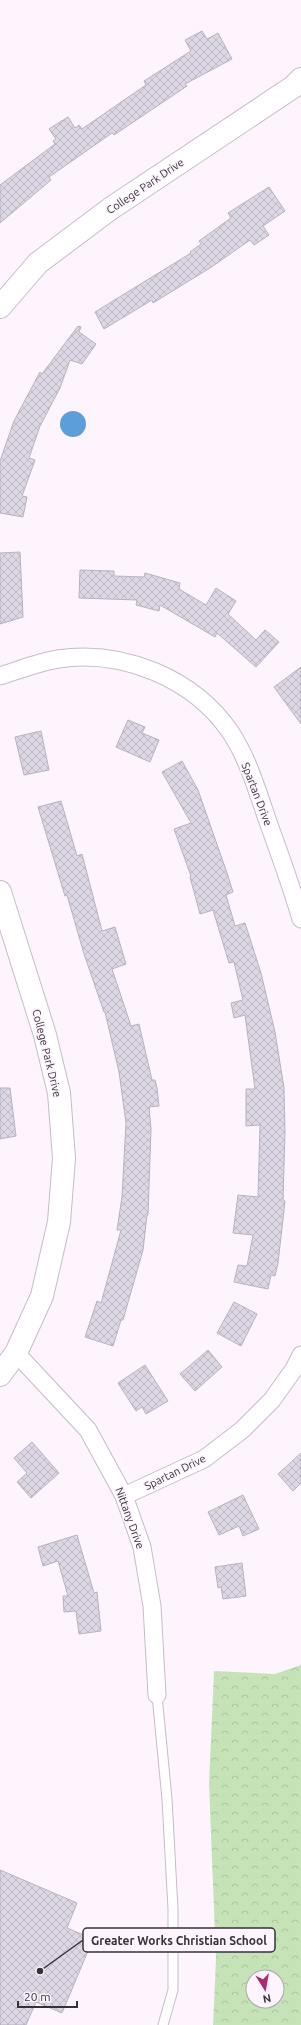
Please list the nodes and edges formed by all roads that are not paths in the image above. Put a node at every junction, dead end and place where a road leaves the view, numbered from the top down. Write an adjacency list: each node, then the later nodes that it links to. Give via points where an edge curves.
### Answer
1 (301, 79): 2 (street, College Park Drive, via 110,210 38,263)
2 (0, 307)
3 (0, 676): 5 (street, Spartan Drive, via 58,659 102,657 136,664 171,679 205,703 230,732 250,769)
4 (0, 892): 6 (street, College Park Drive, via 54,1071 59,1093 64,1158 59,1222 42,1296)
5 (301, 919)
6 (16, 1353): 8 (street, College Park Drive); 9 (street, Nittany Drive, via 88,1430)
7 (301, 1355): 9 (street, Spartan Drive, via 272,1400 242,1430 204,1460)
8 (0, 1375)
9 (124, 1496): 10 (street, Nittany Drive, via 142,1547 152,1606)
10 (157, 1695): 11 (lane, via 167,1799 173,1909 173,1990)
11 (163, 2025)

